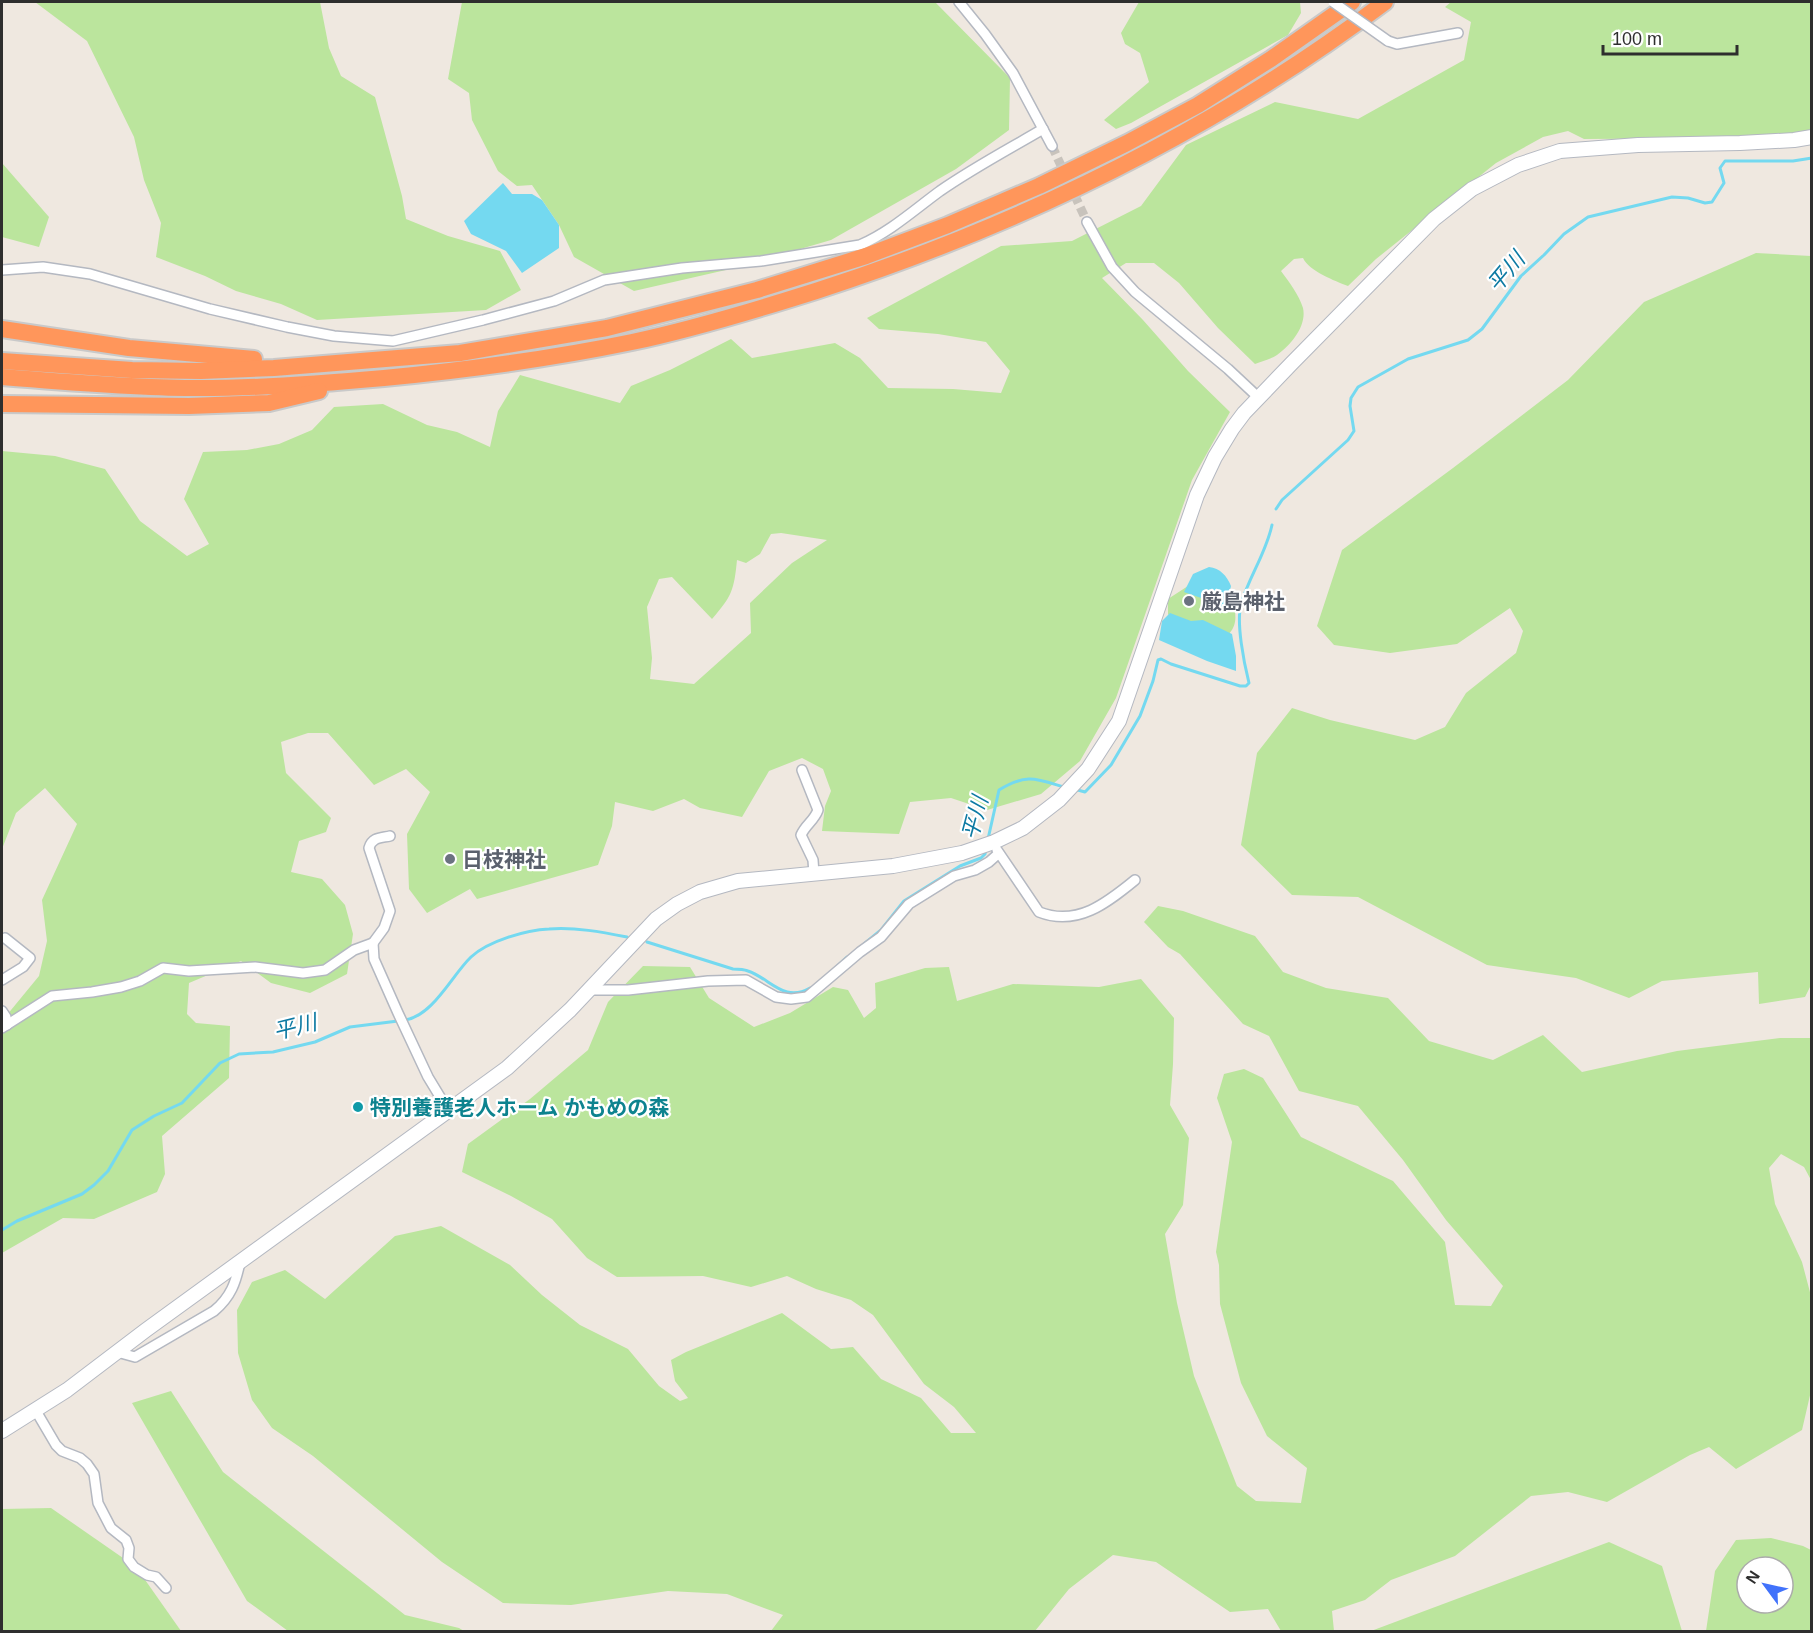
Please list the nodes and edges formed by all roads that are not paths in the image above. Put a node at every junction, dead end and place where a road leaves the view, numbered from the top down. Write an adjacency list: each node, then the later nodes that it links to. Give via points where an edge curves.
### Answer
1 (959, 2): 6 (street, via 1013,73)
2 (1333, 2): 5 (street, bridge, via 1397,44)
3 (1352, 2): 15 (highway, via 1198,105 1127,143 1029,190 866,256 757,290 607,328 460,353)
4 (1385, 2): 16 (highway, via 1289,69 1192,129 1069,193 1001,223 866,274 680,331)
5 (1458, 33)
6 (1043, 129): 8 (street); 10 (street, via 941,190 888,230 860,245 604,280 554,301 393,341 287,327 90,274 43,267)
7 (1812, 137): 18 (street, via 1598,147 1540,157 1507,170 1472,189 1434,219)
8 (1052, 146)
9 (1087, 222): 18 (street, via 1112,267 1135,292)
10 (2, 270)
11 (2, 324): 13 (highway)
12 (2, 329): 13 (highway)
13 (34, 334): 15 (highway, via 129,348 249,359 295,358)
14 (2, 361): 15 (highway, via 178,371)
15 (320, 364)
16 (465, 370): 17 (highway, via 330,383 187,388); 20 (highway, via 421,381 330,389 269,403)
17 (2, 377)
18 (1259, 398): 24 (street, via 1232,429 1205,477 1119,721 1071,788 1023,828)
19 (2, 404): 20 (highway)
20 (189, 406): 21 (highway)
21 (2, 414)
22 (802, 770): 25 (street, via 818,810 801,835 813,860)
23 (390, 836): 28 (street, via 376,839 369,848 390,911)
24 (992, 846): 25 (street, via 919,862); 26 (street, via 1040,912 1049,916 1081,915 1102,905); 30 (street, via 989,862 954,876 909,904 881,937 807,997 776,997 747,980)
25 (814, 874): 30 (street, via 738,880 688,897 656,919)
26 (1135, 880)
27 (5, 938): 29 (street, via 30,958)
28 (373, 943): 32 (street, via 354,950 325,970 303,973 255,967 189,971 163,968 121,987 52,996); 33 (street, via 374,959 398,1013)
29 (2, 980)
30 (590, 990): 33 (street, via 507,1068)
31 (2, 1011): 32 (street, via 6,1017)
32 (4, 1026)
33 (448, 1110): 34 (street)
34 (240, 1262): 35 (street); 35 (street, via 230,1294 214,1311 135,1357)
35 (117, 1352): 36 (street)
36 (36, 1411): 37 (street); 38 (street, via 56,1445 80,1458 94,1474 98,1503 111,1528 126,1540 128,1559)
37 (2, 1431)
38 (166, 1588)

